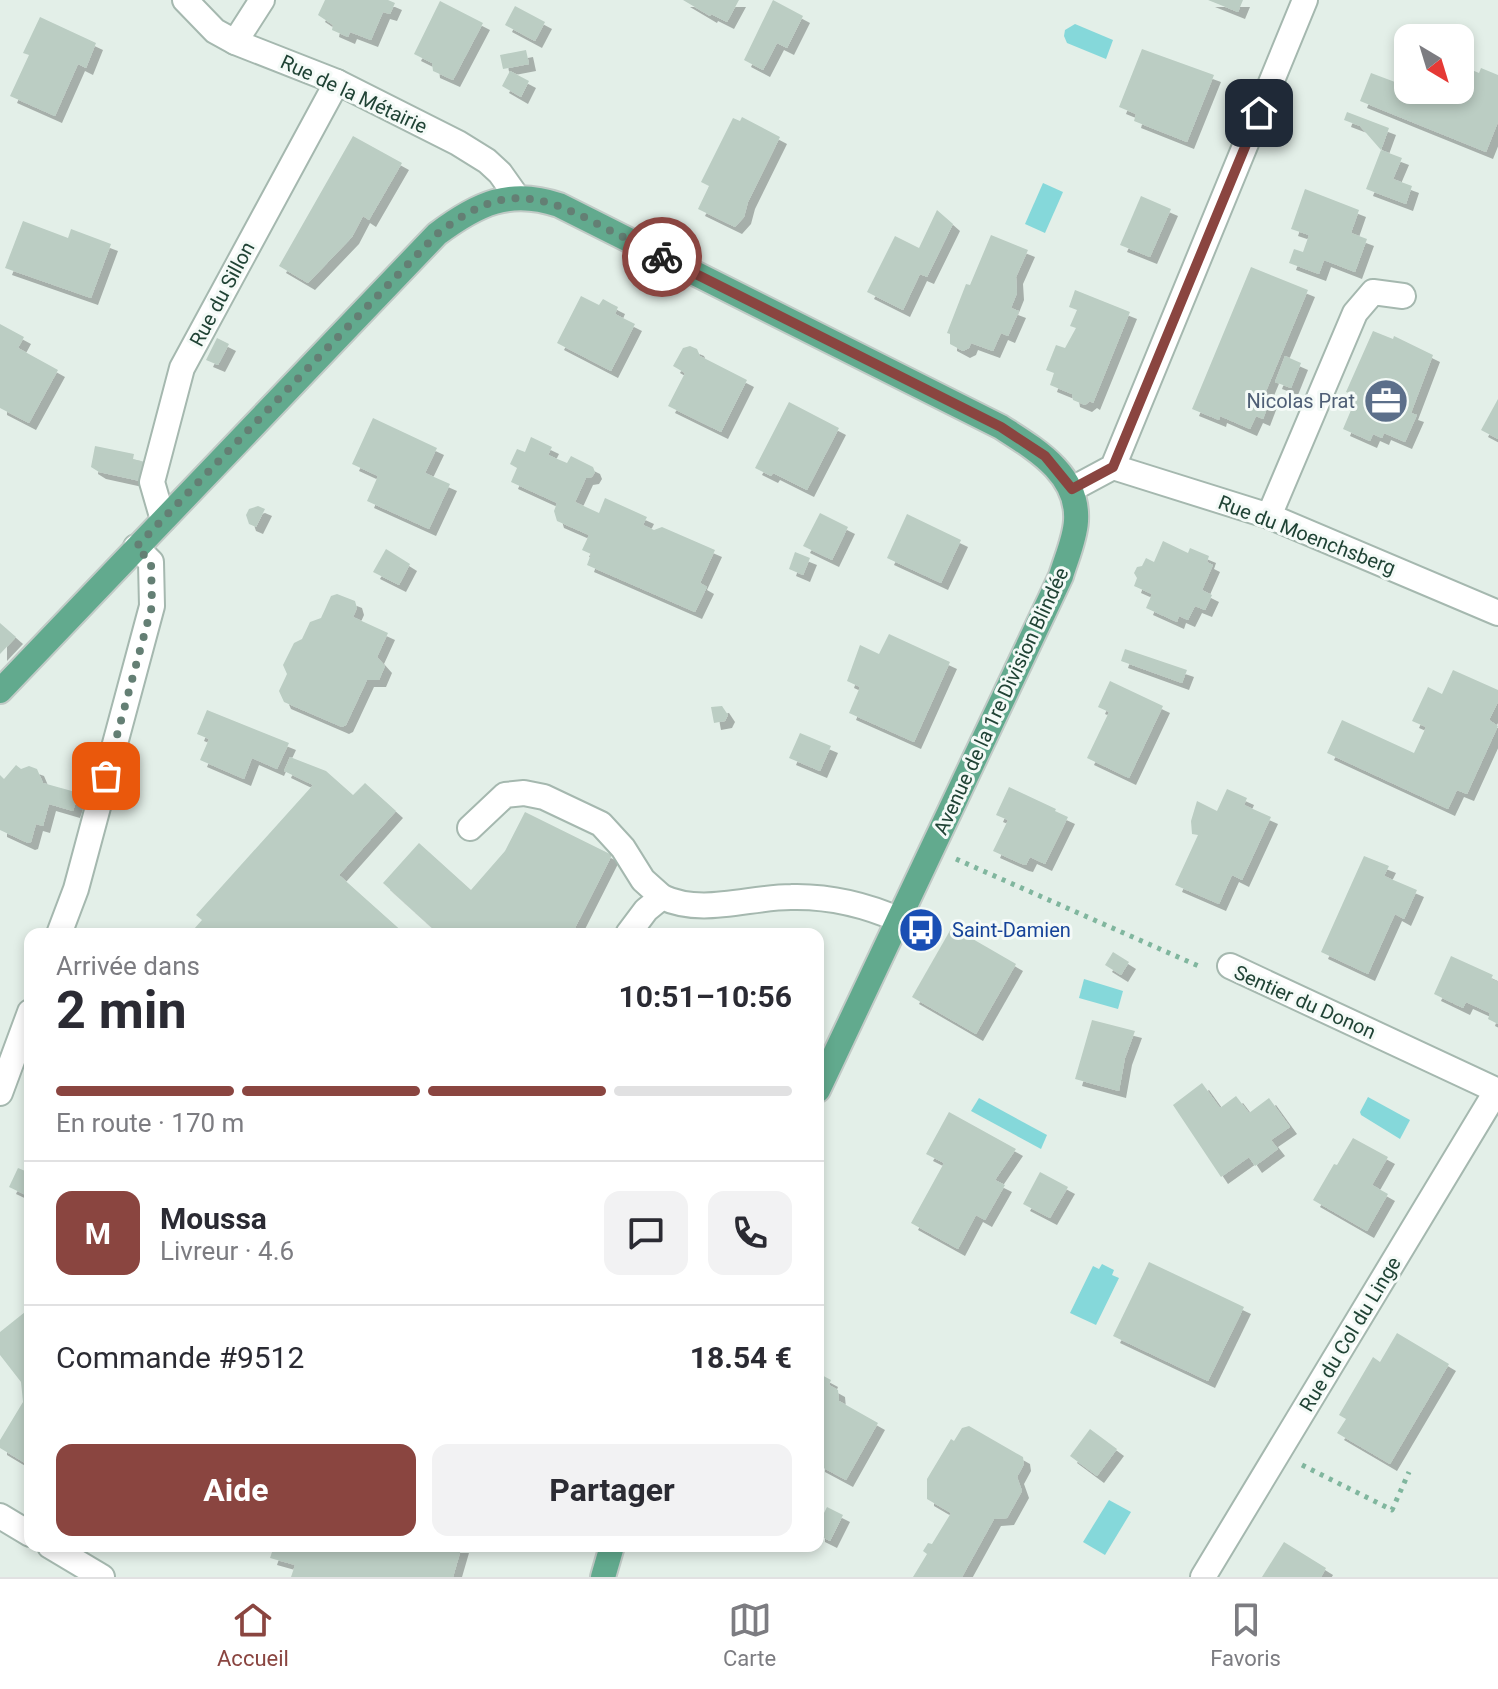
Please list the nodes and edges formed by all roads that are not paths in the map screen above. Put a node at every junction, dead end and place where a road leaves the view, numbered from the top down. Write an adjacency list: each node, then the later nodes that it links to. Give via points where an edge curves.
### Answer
1 (185, 0): 4 (street, Rue de la Métairie, via 215,31)
2 (262, 0): 4 (street)
3 (1305, 0): 8 (street)
4 (235, 42): 5 (street, Rue de la Métairie)
5 (337, 82): 6 (street, Rue de la Métairie, via 487,161); 11 (street, Rue du Sillon, via 182,368 152,482)
6 (517, 197): 9 (main road, via 559,205 1001,427 1045,456); 11 (main road, via 463,214 437,234)
7 (1403, 296): 10 (street, via 1373,292 1355,313)
8 (1113, 467): 9 (street); 10 (street, Rue du Moenchsberg)
9 (1072, 489): 17 (main road, Avenue de la 1re Division Blindée, via 1076,521 1061,576)
10 (1269, 516): 13 (street, Rue du Moenchsberg)
11 (163, 520): 12 (main road)
12 (136, 547): 14 (main road); 18 (street, via 151,562 152,606)
13 (1498, 613)
14 (0, 691)
15 (470, 828): 16 (street, via 505,795 544,797 601,824)
16 (662, 897): 17 (street, via 674,903 721,905 791,897 872,908); 19 (street)
17 (900, 920): 22 (main road, Avenue de la 1re Division Blindée)
18 (61, 928)
19 (632, 928)
20 (1230, 966): 23 (street, Sentier du Donon)
21 (24, 1028): 24 (street)
22 (824, 1078)
23 (1497, 1091): 31 (street, Rue du Col du Linge)
24 (0, 1093)
25 (0, 1516): 26 (street)
26 (24, 1530)
27 (60, 1552): 29 (street)
28 (610, 1552): 30 (main road)
29 (102, 1577)
30 (603, 1577)
31 (1203, 1577)

